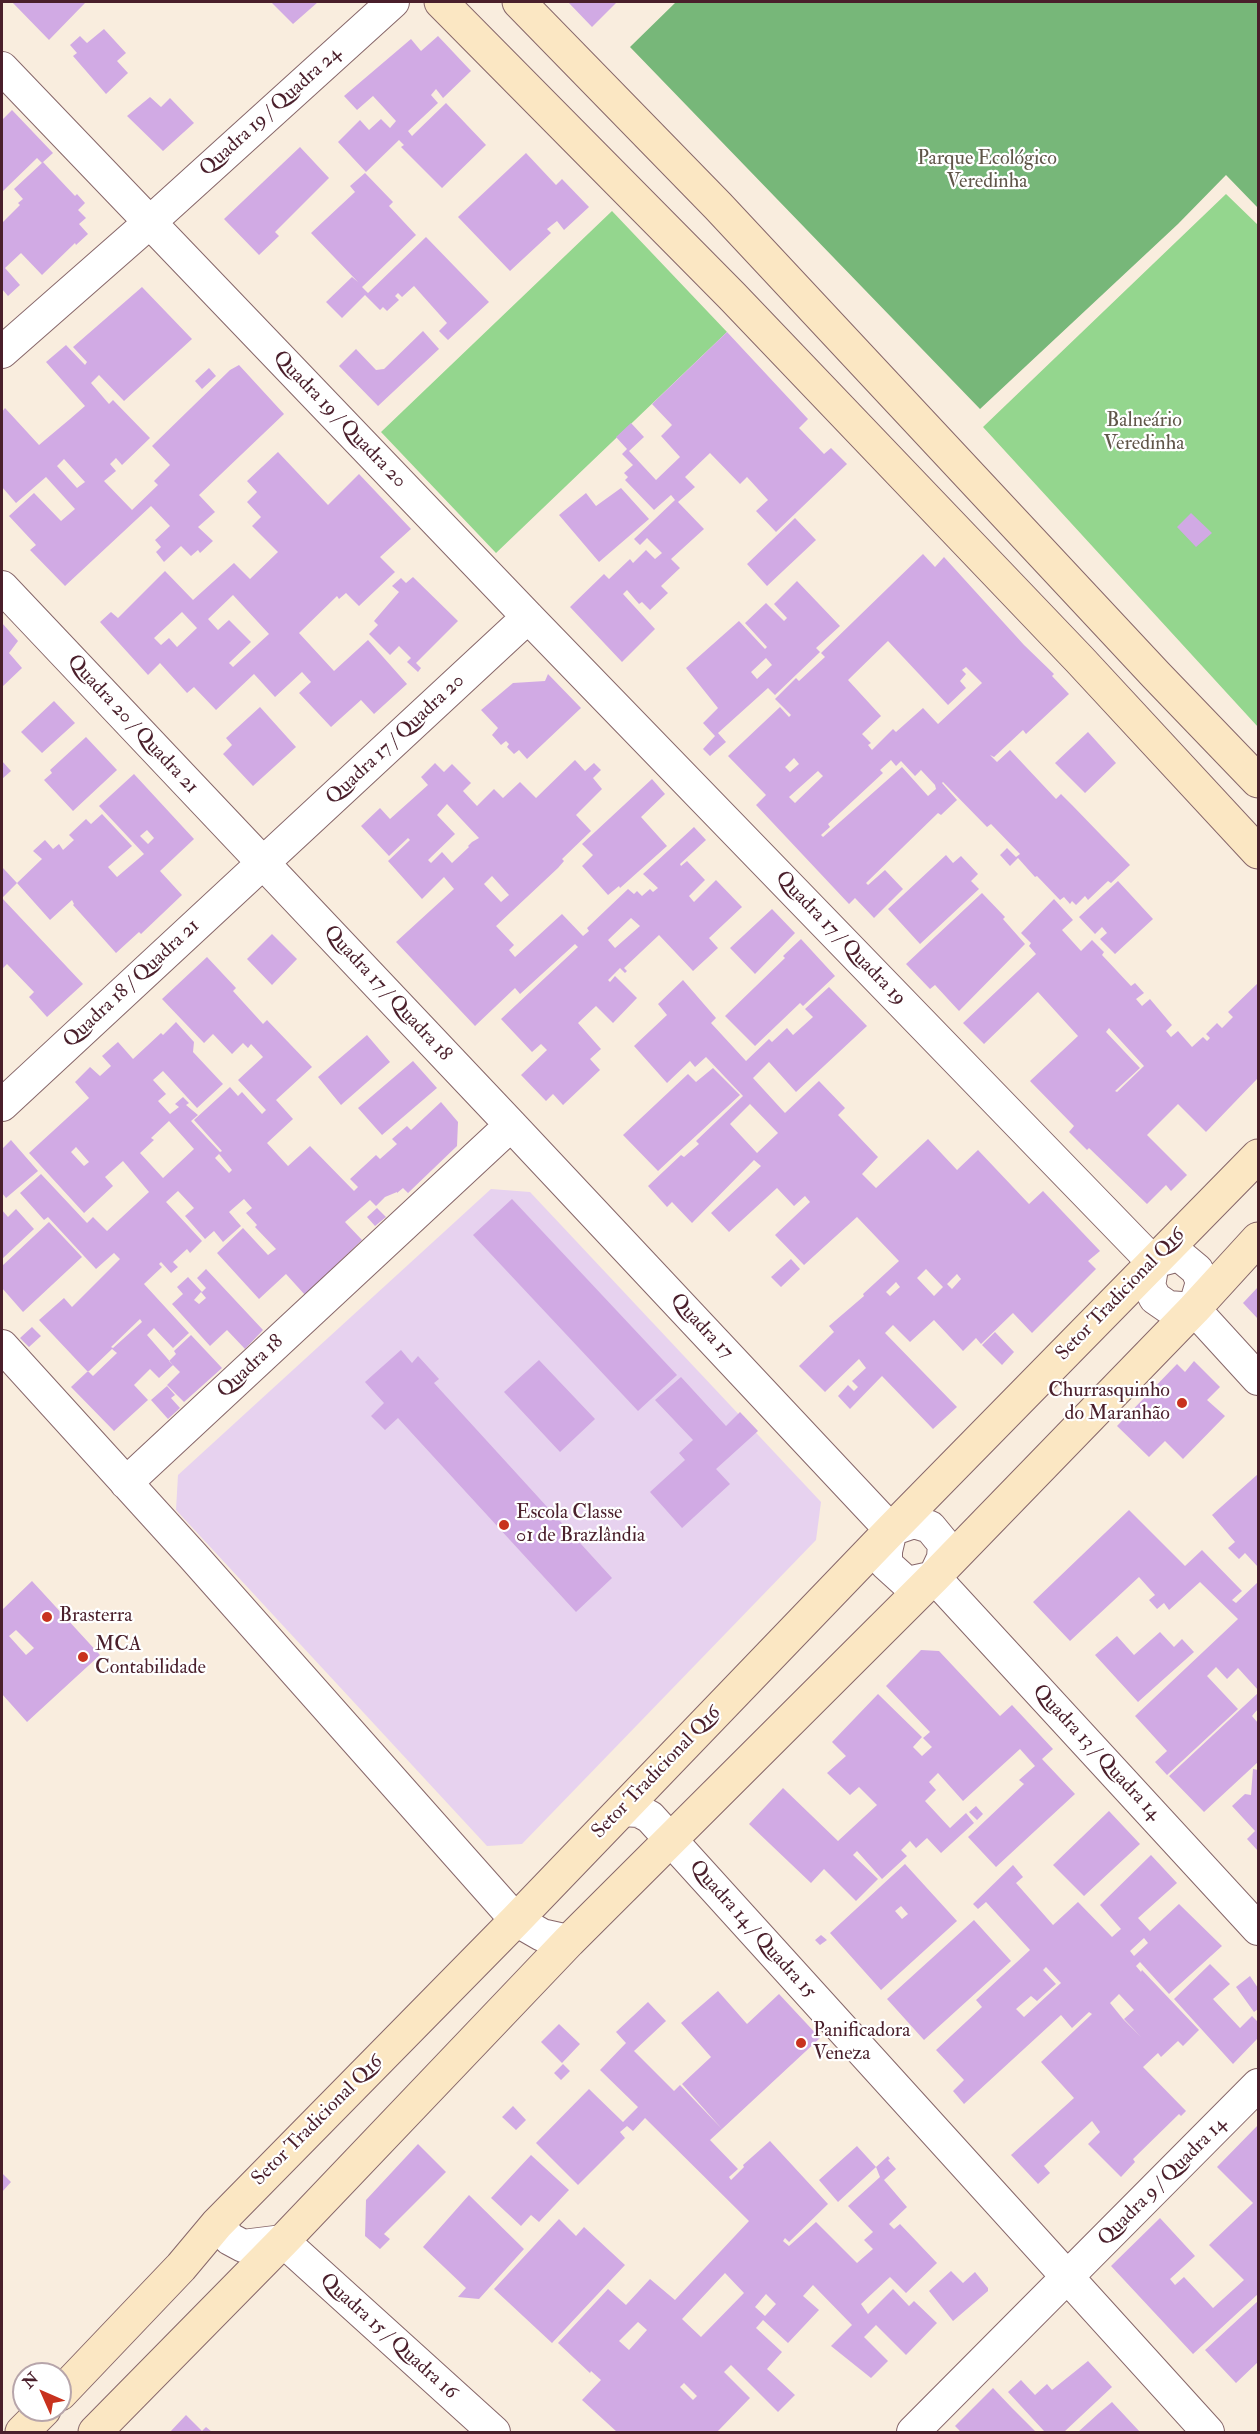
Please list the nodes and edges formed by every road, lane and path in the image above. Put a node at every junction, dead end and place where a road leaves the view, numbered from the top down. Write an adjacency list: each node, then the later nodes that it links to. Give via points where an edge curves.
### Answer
1 (393, 2): 6 (street, Quadra 19 / Quadra 24)
2 (441, 2): 7 (street)
3 (519, 2): 5 (street)
4 (2, 68): 6 (street, Quadra 19 / Quadra 20)
5 (717, 206): 7 (street, via 720,223 713,237 705,242); 8 (street)
6 (149, 223): 10 (street, Quadra 19 / Quadra 24); 12 (street, Quadra 19 / Quadra 20)
7 (679, 242): 9 (street)
8 (766, 260): 9 (street, via 741,267); 13 (street)
9 (732, 296): 14 (street)
10 (2, 352)
11 (2, 587): 17 (street, Quadra 20 / Quadra 21)
12 (528, 617): 17 (street, Quadra 17 / Quadra 20); 22 (street, Quadra 17 / Quadra 19)
13 (1111, 626): 14 (street, via 1095,623 1083,631 1077,644); 15 (street)
14 (1079, 659): 16 (street)
15 (1258, 781)
16 (1258, 852)
17 (263, 863): 18 (street, Quadra 18 / Quadra 21); 19 (street, Quadra 17 / Quadra 18)
18 (2, 1105)
19 (511, 1125): 26 (street, Quadra 18); 27 (street, Quadra 17)
20 (1258, 1156): 22 (street, Setor Tradicional Q16)
21 (1258, 1239): 23 (street)
22 (1153, 1262): 23 (street, via 1179,1256 1197,1270 1202,1282); 27 (street, Setor Tradicional Q16)
23 (1194, 1309): 25 (street); 28 (street)
24 (2, 1346): 26 (street)
25 (1258, 1379)
26 (126, 1483): 31 (street)
27 (891, 1530): 28 (street, via 886,1564 907,1583); 28 (street, via 914,1522 930,1527 944,1544); 29 (street, Setor Tradicional Q16)
28 (933, 1577): 30 (street); 32 (street, Quadra 13 / Quadra 14)
29 (622, 1810): 30 (street, Quadra 14 / Quadra 15, via 639,1811 650,1817); 31 (street, Setor Tradicional Q16)
30 (670, 1840): 33 (street); 37 (street, Quadra 14 / Quadra 15)
31 (516, 1920): 33 (street, via 543,1935); 35 (street, Setor Tradicional Q16)
32 (1258, 1929)
33 (569, 1941): 36 (street)
34 (1258, 2085): 37 (street, Quadra 9 / Quadra 14)
35 (217, 2224): 36 (street, via 243,2246); 38 (street, Setor Tradicional Q16)
36 (283, 2241): 41 (street); 42 (street, Quadra 15 / Quadra 16)
37 (1068, 2279): 43 (street, Quadra 9 / Quadra 14); 44 (street, Quadra 14 / Quadra 15)
38 (72, 2381)
39 (33, 2422): 40 (street)
40 (22, 2433)
41 (95, 2433)
42 (494, 2433)
43 (913, 2433)
44 (1208, 2433)

